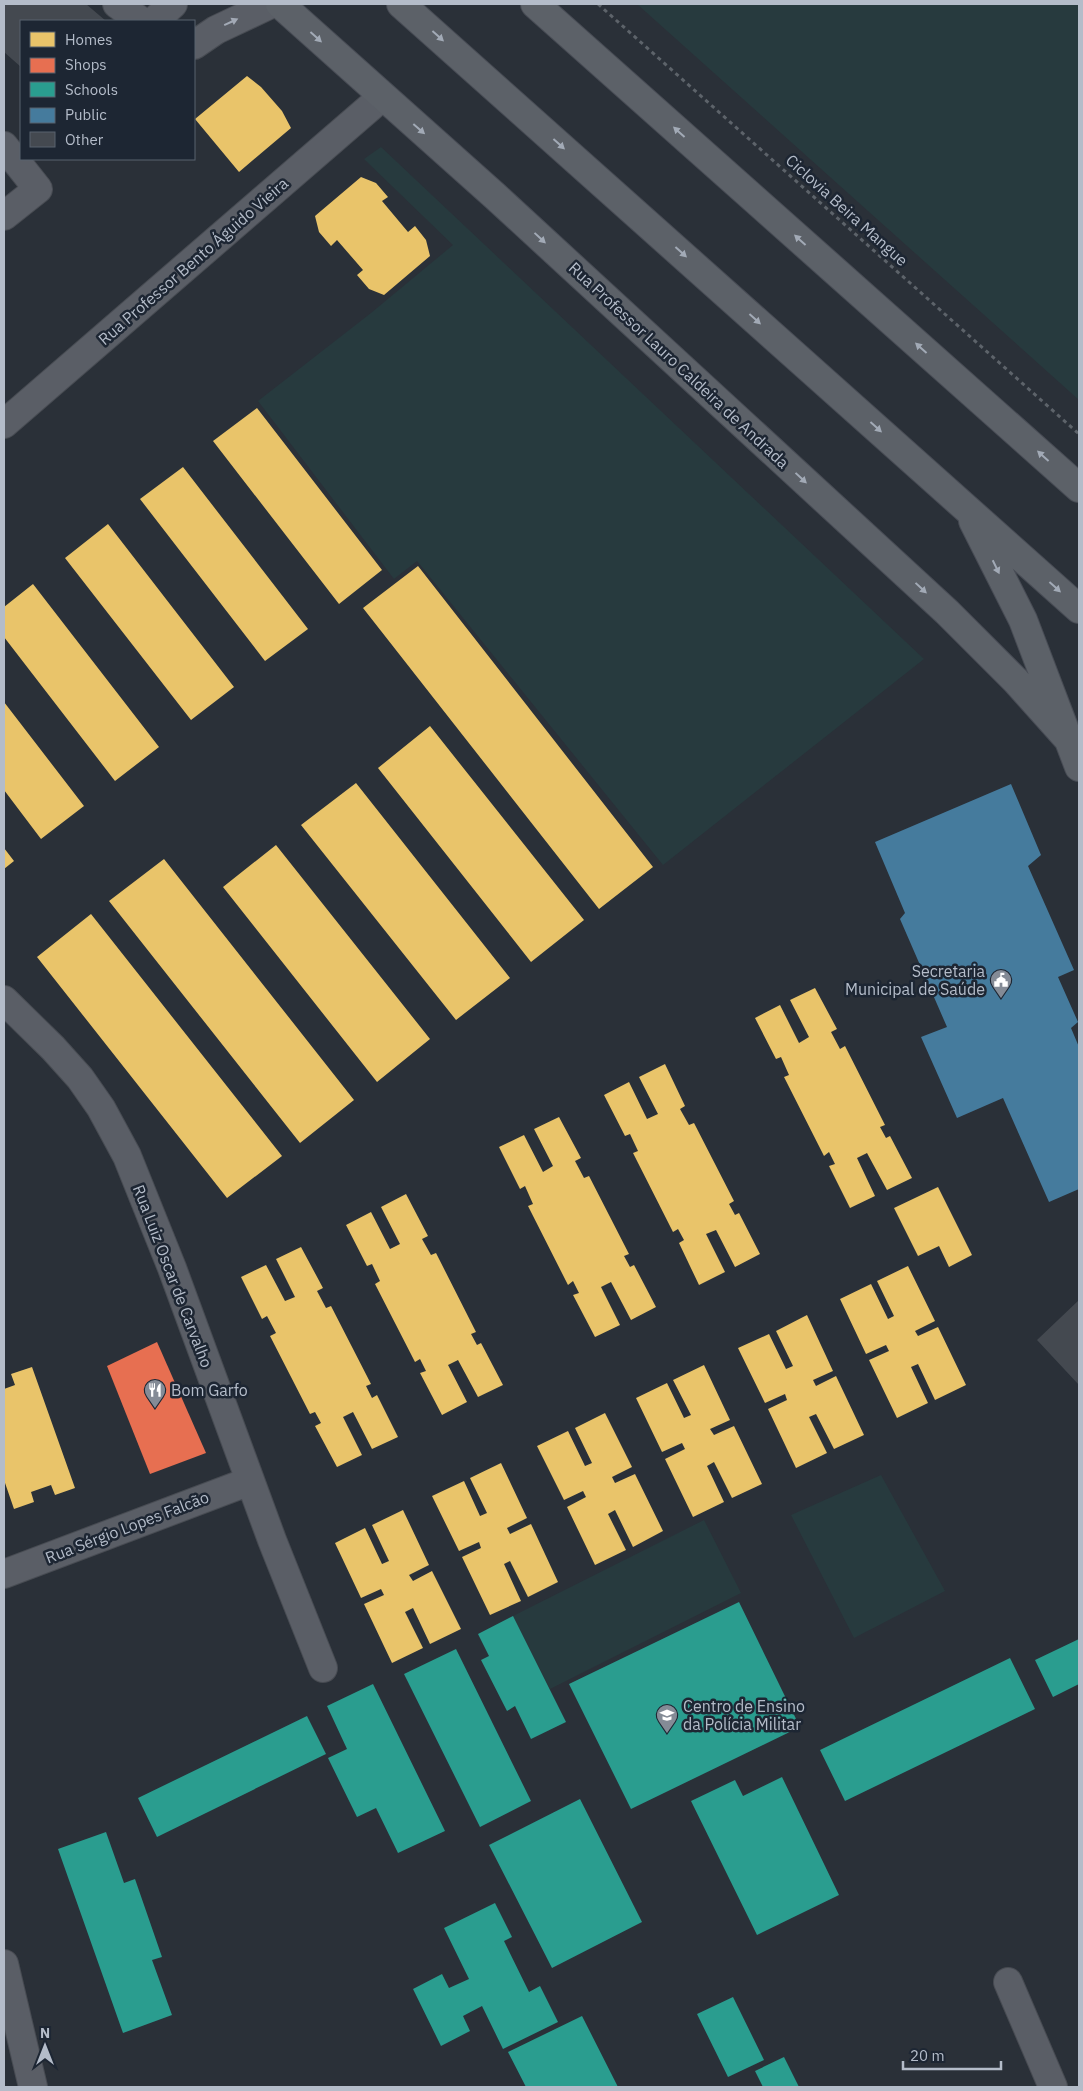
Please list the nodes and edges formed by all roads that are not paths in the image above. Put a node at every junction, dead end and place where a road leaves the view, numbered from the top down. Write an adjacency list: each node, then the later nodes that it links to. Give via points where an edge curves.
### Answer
1 (117, 4): 7 (street)
2 (173, 4): 8 (street)
3 (271, 4): 9 (street, one-way to 3, via 216,30)
4 (280, 4): 10 (main road, Rua Professor Lauro Caldeira de Andrada, one-way to 10)
5 (401, 4): 15 (main road, one-way to 15)
6 (535, 4): 14 (main road, one-way to 6)
7 (140, 20)
8 (155, 20)
9 (195, 44)
10 (382, 97): 13 (street, Rua Professor Bento Águido Vieira); 17 (main road, Rua Professor Lauro Caldeira de Andrada, one-way to 17, via 495,196 947,612)
11 (4, 146): 12 (street, via 38,189)
12 (4, 216)
13 (4, 424)
14 (1079, 488)
15 (967, 508): 16 (main road, one-way to 16); 17 (main road, one-way to 17, via 1023,620)
16 (1079, 609)
17 (1068, 738): 18 (main road)
18 (1079, 767)
19 (4, 1000): 20 (street, Rua Luiz Oscar de Carvalho, via 80,1078 101,1108 127,1156)
20 (250, 1481): 21 (street, Rua Sérgio Lopes Falcão); 22 (street, Rua Luiz Oscar de Carvalho)
21 (4, 1574)
22 (323, 1668)
23 (4, 1964): 25 (street)
24 (1008, 1982): 26 (street)
25 (33, 2087)
26 (1053, 2087)

